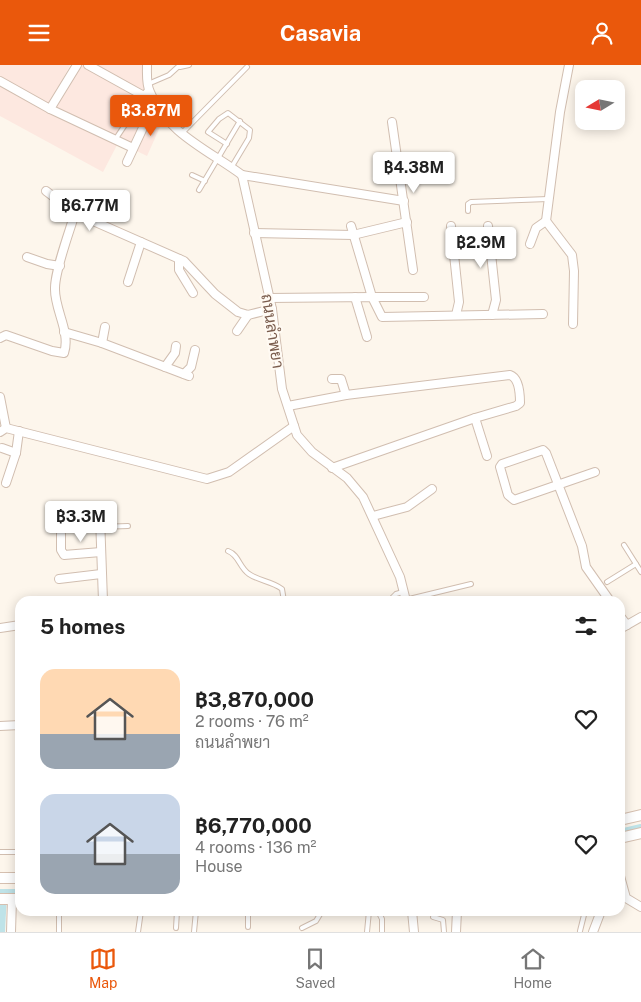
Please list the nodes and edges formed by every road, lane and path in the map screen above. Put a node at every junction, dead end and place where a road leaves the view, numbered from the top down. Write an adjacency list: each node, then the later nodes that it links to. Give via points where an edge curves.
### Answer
1 (78, 65): 11 (street)
2 (88, 65): 9 (street)
3 (147, 65): 9 (street)
4 (188, 65): 6 (lane)
5 (569, 65): 26 (street)
6 (180, 66): 9 (lane)
7 (247, 67): 14 (lane)
8 (0, 81): 11 (street)
9 (147, 90): 10 (street); 15 (lane)
10 (155, 102): 14 (street); 17 (street)
11 (50, 109): 15 (street)
12 (240, 121): 16 (lane); 16 (lane, via 225,114 208,132); 20 (lane, via 250,130 249,138)
13 (392, 122): 27 (street)
14 (182, 133): 18 (street)
15 (115, 140): 17 (street)
16 (227, 144): 18 (lane)
17 (133, 148): 19 (street)
18 (219, 159): 20 (street); 23 (lane)
19 (127, 162)
20 (231, 167): 22 (street)
21 (192, 175): 23 (lane)
22 (242, 175): 27 (street); 35 (street, ถนนลำพยา)
23 (205, 181): 24 (lane)
24 (199, 190)
25 (46, 191): 29 (street)
26 (549, 199): 28 (lane, via 471,202); 30 (street)
27 (404, 201): 31 (street)
28 (468, 211)
29 (75, 213): 37 (street); 41 (street)
30 (546, 221): 38 (street, via 536,228); 54 (street, via 572,255)
31 (407, 222): 36 (street); 42 (street)
32 (488, 225): 53 (street, via 496,300)
33 (351, 226): 36 (street)
34 (451, 226): 52 (street, via 459,302)
35 (254, 233): 36 (street); 48 (street, ถนนลำพยา)
36 (353, 235): 46 (street)
37 (141, 242): 40 (street); 43 (street)
38 (530, 244)
39 (26, 257): 41 (street)
40 (180, 259): 44 (street, via 179,270); 51 (street, via 229,307)
41 (60, 266): 57 (street, via 54,290)
42 (413, 270)
43 (128, 282)
44 (193, 293)
45 (355, 297): 46 (street); 48 (street); 58 (street)
46 (372, 297): 47 (street); 52 (street, via 382,317)
47 (424, 297)
48 (270, 298): 49 (street, ถนนลำพยา)
49 (272, 309): 51 (street); 67 (street, ถนนลำพยา, via 282,389)
50 (542, 314): 53 (street)
51 (248, 315): 56 (street)
52 (456, 315): 53 (street)
53 (492, 315)
54 (572, 324)
55 (105, 327): 60 (street)
56 (237, 331)
57 (64, 332): 59 (street, via 64,353 6,335); 60 (street)
58 (367, 337)
59 (0, 338)
60 (102, 343): 63 (street)
61 (176, 346): 63 (street)
62 (195, 350): 63 (street, via 186,375)
63 (165, 367)
64 (332, 379): 65 (street, via 341,379)
65 (346, 395): 67 (street); 68 (street, via 514,377 520,403)
66 (0, 397): 70 (street)
67 (288, 406): 69 (street, ถนนลำพยา)
68 (475, 418): 74 (street); 75 (street)
69 (294, 427): 71 (street, via 228,472 207,479); 75 (street, ถนนลำพยา, via 304,445)
70 (3, 430): 71 (street)
71 (20, 431): 73 (street)
72 (2, 448): 73 (street)
73 (16, 453): 77 (street)
74 (487, 457)
75 (332, 468): 80 (street, ถนนลำพยา, via 356,487)
76 (595, 472): 78 (street)
77 (6, 483)
78 (559, 485): 78 (street, via 542,450 500,467 514,500); 100 (street, via 582,546 586,567)
79 (432, 489): 80 (street, via 407,507)
80 (373, 516): 94 (street, ถนนลำพยา, via 400,577)
81 (81, 522): 82 (lane)
82 (100, 522): 83 (lane); 87 (street)
83 (128, 527)
84 (61, 534): 87 (street, via 64,555)
85 (624, 545): 88 (lane)
86 (228, 551): 96 (lane, via 236,554 249,574 276,584 282,589)
87 (101, 552): 90 (street)
88 (636, 564): 89 (lane); 92 (lane)
89 (641, 571)
90 (101, 574): 91 (street); 95 (street)
91 (58, 579)
92 (607, 582)
93 (471, 584): 99 (lane)
94 (403, 592): 97 (lane); 98 (street, ถนนลำพยา)
95 (103, 596)
96 (283, 596)
97 (394, 596)
98 (404, 596)
99 (425, 596)
100 (606, 596)
101 (641, 617): 103 (street)
102 (15, 626): 104 (street)
103 (625, 626)
104 (0, 628)
105 (15, 725): 106 (street)
106 (0, 726)
107 (641, 815): 108 (street)
108 (625, 819)
109 (641, 833): 110 (street)
110 (625, 837)
111 (0, 852): 112 (lane)
112 (15, 853)
113 (0, 877): 114 (street)
114 (15, 878)
115 (625, 894): 117 (street)
116 (9, 899): 137 (street)
117 (641, 907)
118 (59, 916): 138 (lane)
119 (140, 916): 139 (lane)
120 (177, 916): 134 (lane)
121 (196, 916): 140 (lane)
122 (248, 916): 133 (lane)
123 (319, 916): 135 (lane)
124 (368, 916): 141 (lane)
125 (380, 916): 142 (lane)
126 (412, 916): 143 (street)
127 (457, 916): 132 (street)
128 (584, 916): 136 (lane)
129 (599, 916): 146 (street)
130 (433, 917): 131 (lane, via 440,917)
131 (444, 923): 132 (lane); 144 (lane)
132 (456, 923): 145 (street)
133 (248, 927)
134 (176, 928)
135 (302, 928)
136 (580, 931)
137 (11, 932)
138 (59, 932)
139 (138, 932)
140 (194, 932)
141 (366, 932)
142 (382, 932)
143 (414, 932)
144 (444, 932)
145 (456, 932)
146 (593, 932)

